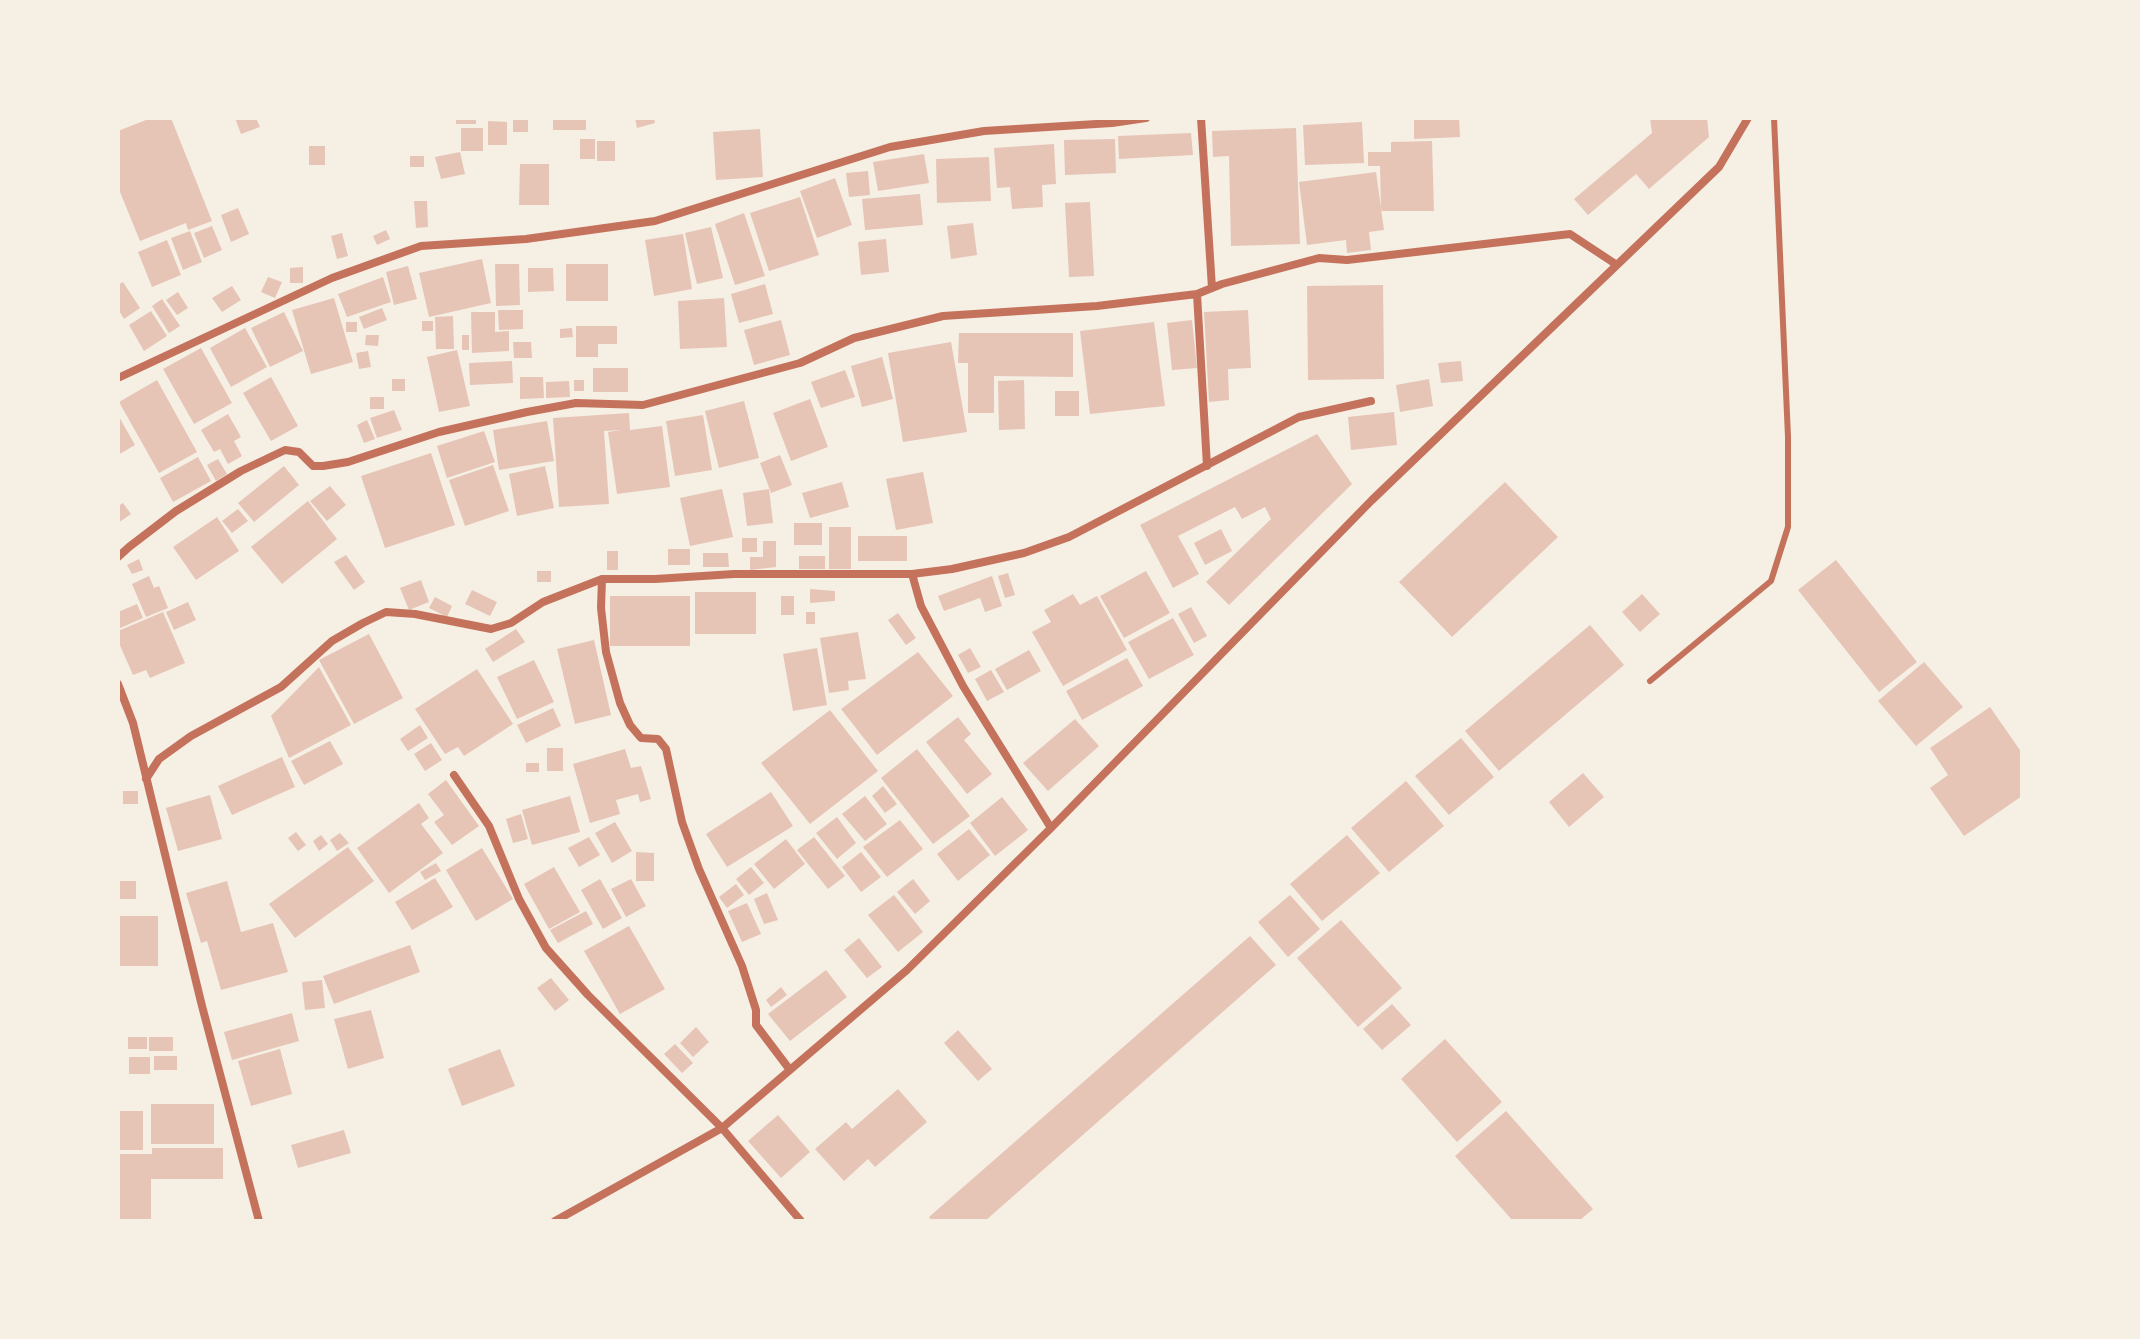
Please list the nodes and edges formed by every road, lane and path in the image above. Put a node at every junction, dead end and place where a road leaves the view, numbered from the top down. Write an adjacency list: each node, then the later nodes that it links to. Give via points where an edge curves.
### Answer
1 (1146, 118): 8 (street, via 984,131 890,147 655,221 526,239 421,246 332,278)
2 (1201, 118): 6 (street)
3 (1748, 118): 5 (street, via 1719,167)
4 (1774, 118): 14 (lane, via 1788,527 1771,581)
5 (1617, 265): 6 (street, via 1570,234 1347,260 1319,258); 18 (street, via 1372,500)
6 (1212, 288): 7 (street)
7 (1197, 294): 10 (street); 11 (street, via 943,316 854,338 800,363 643,405 576,403 527,412 439,432 348,462 313,466 299,452 285,450 176,511)
8 (118, 378)
9 (1371, 401): 10 (street, via 1299,417)
10 (1207, 466): 12 (street, via 1069,537 1024,553)
11 (118, 557)
12 (912, 574): 13 (street); 18 (street, via 921,606 963,686)
13 (602, 579): 17 (street, via 491,629 386,612 332,641 281,687 191,736 159,759); 19 (street, via 606,652 620,703 641,738 658,739 666,749 682,822 742,966 756,1025)
14 (1650, 681)
15 (118, 684): 17 (street)
16 (454, 775): 20 (street, via 489,826 546,948)
17 (146, 779): 21 (street)
18 (1051, 828): 19 (street, via 907,970)
19 (790, 1070): 20 (street)
20 (722, 1128): 22 (street); 23 (street)
21 (259, 1221)
22 (555, 1221)
23 (801, 1221)

